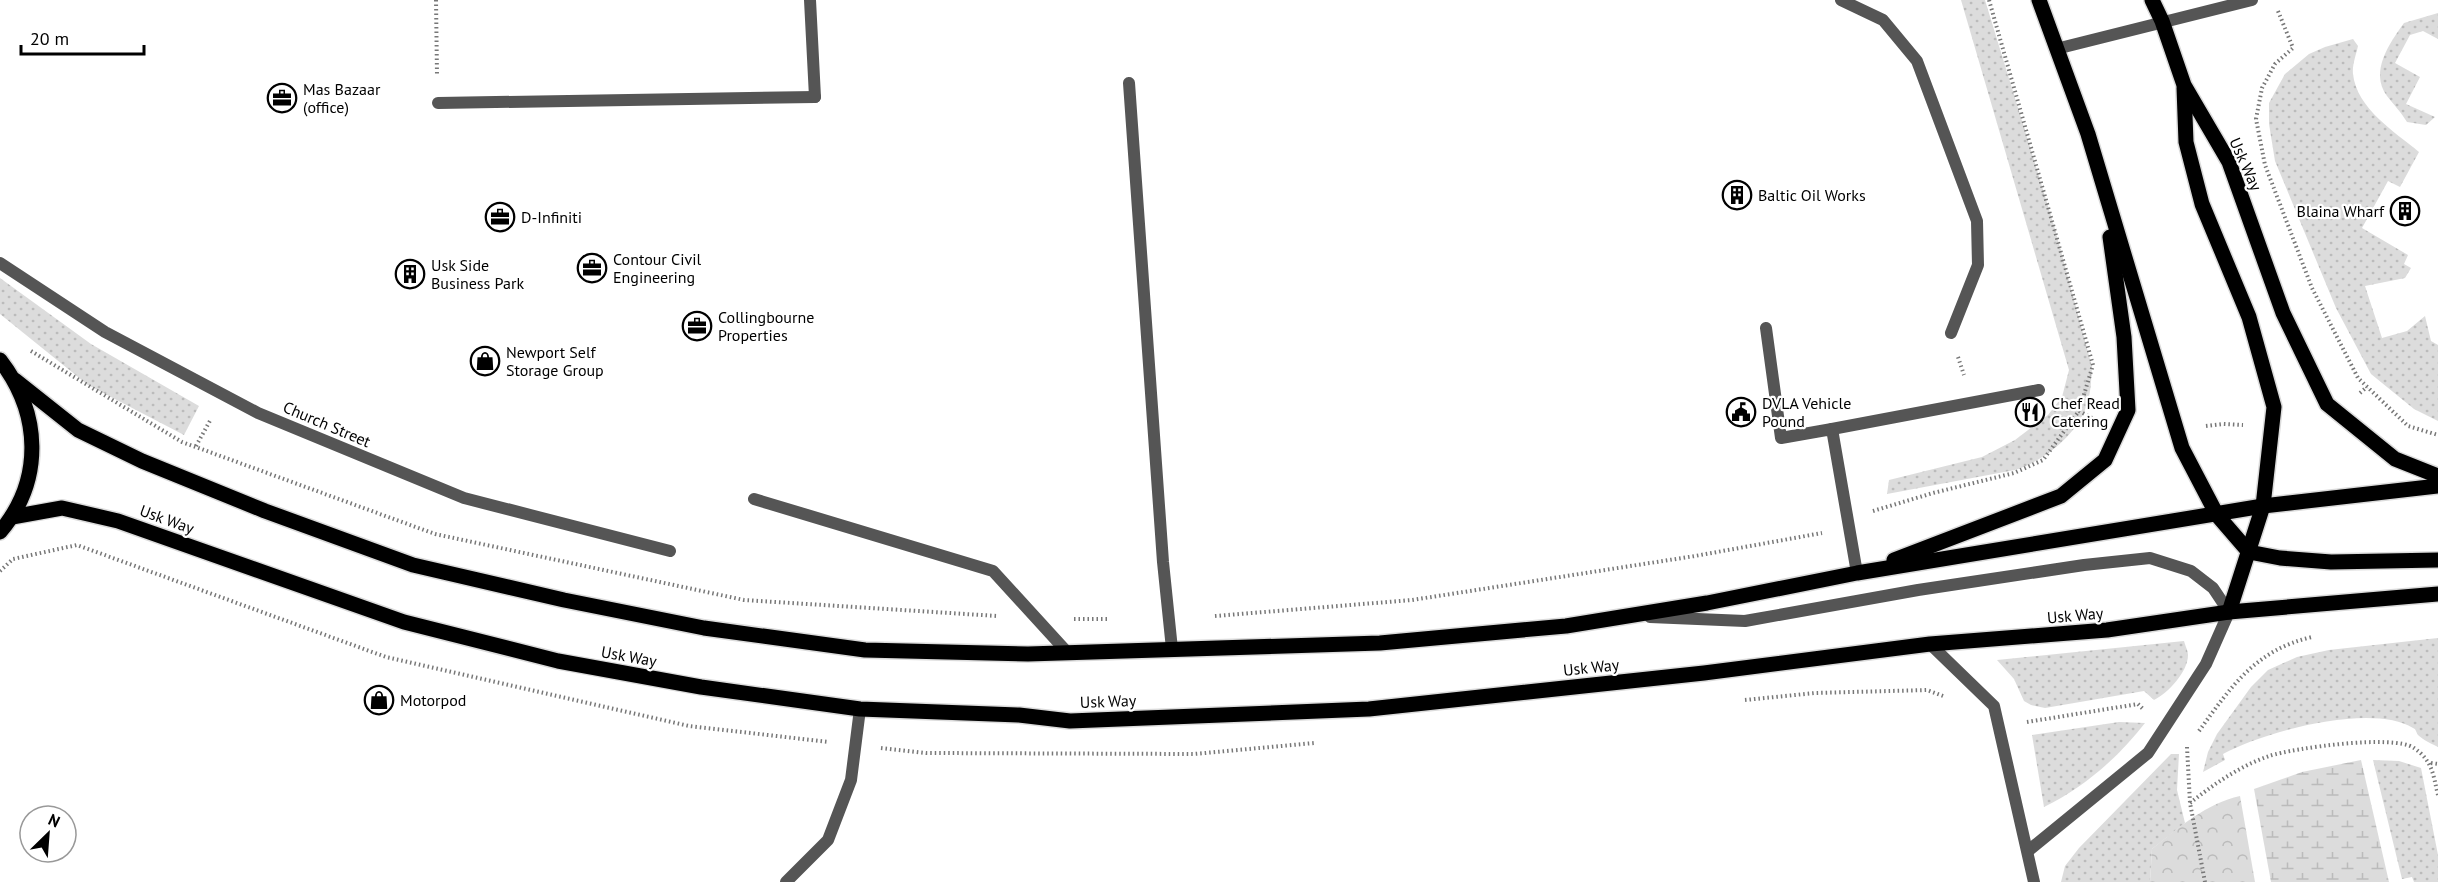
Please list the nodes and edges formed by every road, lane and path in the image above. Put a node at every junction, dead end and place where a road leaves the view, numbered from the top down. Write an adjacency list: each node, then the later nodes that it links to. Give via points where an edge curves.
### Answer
1 (436, 0): 13 (path)
2 (810, 0): 13 (street, via 815,97)
3 (1841, 0): 17 (street, via 1883,20 1917,61 1977,221 1978,265)
4 (1989, 0): 23 (path, via 2093,365)
5 (2039, 0): 10 (main road)
6 (2152, 0): 9 (main road, Usk Way)
7 (2252, 0): 9 (street)
8 (2277, 10): 25 (path, via 2293,48 2275,64 2262,88 2256,119 2265,165 2312,288 2358,378 2408,426)
9 (2162, 21): 10 (street); 12 (main road, Usk Way)
10 (2056, 49): 14 (main road, via 2088,134)
11 (1129, 83): 42 (street)
12 (2184, 85): 27 (main road, Usk Way, via 2229,162 2283,313 2327,404 2395,459); 30 (main road, Usk Way, via 2186,142 2202,204 2249,317 2274,407)
13 (438, 103)
14 (2104, 192): 31 (main road, via 2182,448); 37 (main road, via 2124,337 2128,410 2105,460 2061,496)
15 (0, 263): 21 (street, Church Street, via 105,332)
16 (1766, 328): 24 (street, via 1781,438)
17 (1951, 333): 22 (path)
18 (0, 360): 19 (main road)
19 (15, 380): 26 (main road, via 78,430); 32 (main road, via 29,413 33,449 27,485)
20 (2039, 390): 22 (street)
21 (224, 395): 26 (path); 34 (street, Church Street, via 258,413 464,498)
22 (1972, 402): 24 (street)
23 (2079, 411)
24 (1832, 429): 37 (street)
25 (2438, 435)
26 (180, 476): 43 (main road, via 413,565 704,628 865,650)
27 (2438, 476)
28 (2438, 486): 30 (main road)
29 (754, 499): 43 (street, via 993,571)
30 (2263, 506): 31 (main road); 35 (main road, Usk Way)
31 (2217, 515): 35 (main road); 37 (main road)
32 (12, 517): 33 (main road); 44 (main road, Usk Way, via 62,508 118,521 404,622 547,659 701,687)
33 (0, 532)
34 (670, 551)
35 (2248, 552): 36 (main road, via 2331,562); 39 (main road, Usk Way)
36 (2438, 560)
37 (1857, 573): 40 (main road)
38 (2438, 594): 39 (main road, Usk Way)
39 (2229, 612): 40 (street, via 2213,588 2191,571 2150,558 1918,590 1744,621); 41 (main road, Usk Way, via 2107,630); 50 (street, via 2206,664 2148,753)
40 (1626, 616): 42 (main road, via 1566,626 1380,643)
41 (1930, 645): 44 (main road, Usk Way, via 1369,709 1070,721 1019,715); 50 (street, via 1994,706)
42 (1172, 650): 43 (main road)
43 (1067, 652)
44 (860, 709): 51 (street, via 851,780 828,840)
45 (2187, 747): 49 (path)
46 (2431, 763): 47 (path); 48 (path); 49 (path, via 2413,746 2366,741 2316,747 2270,756 2215,783)
47 (2438, 764)
48 (2438, 795)
49 (2190, 803): 53 (path)
50 (2028, 851): 52 (street)
51 (786, 882)
52 (2034, 882)
53 (2205, 882)

